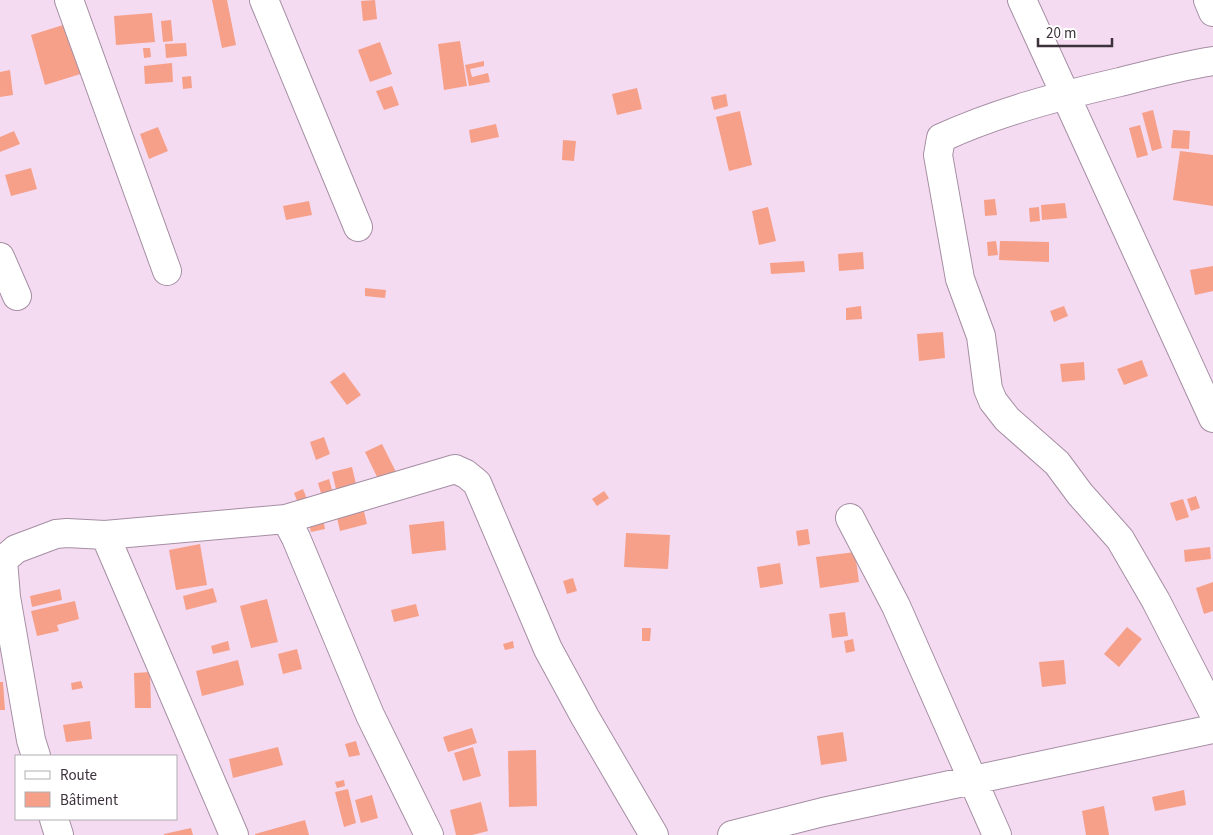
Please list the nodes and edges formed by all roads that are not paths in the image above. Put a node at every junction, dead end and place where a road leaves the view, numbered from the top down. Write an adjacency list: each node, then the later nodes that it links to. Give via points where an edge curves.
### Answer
1 (70, 0): 10 (street)
2 (264, 0): 8 (street)
3 (1022, 0): 7 (street)
4 (1208, 0): 5 (street)
5 (1213, 12)
6 (1213, 61): 7 (street)
7 (1066, 95): 12 (street); 16 (street, via 941,138 938,155 960,279 981,336 988,389 993,401 1007,419 1057,463 1120,539)
8 (358, 227)
9 (0, 258): 11 (street)
10 (167, 271)
11 (17, 296)
12 (1213, 418)
13 (850, 518): 19 (street, via 896,606)
14 (286, 519): 15 (street); 24 (street, via 370,715); 25 (street, via 455,469 477,483 548,649)
15 (105, 535): 18 (street, via 56,534 16,550 3,560 6,597); 23 (street)
16 (1213, 712)
17 (1213, 729): 19 (street)
18 (36, 755)
19 (973, 780): 21 (street); 27 (street)
20 (54, 820): 22 (street)
21 (821, 824): 26 (street)
22 (58, 835)
23 (234, 835)
24 (429, 835)
25 (654, 835)
26 (732, 835)
27 (997, 835)

